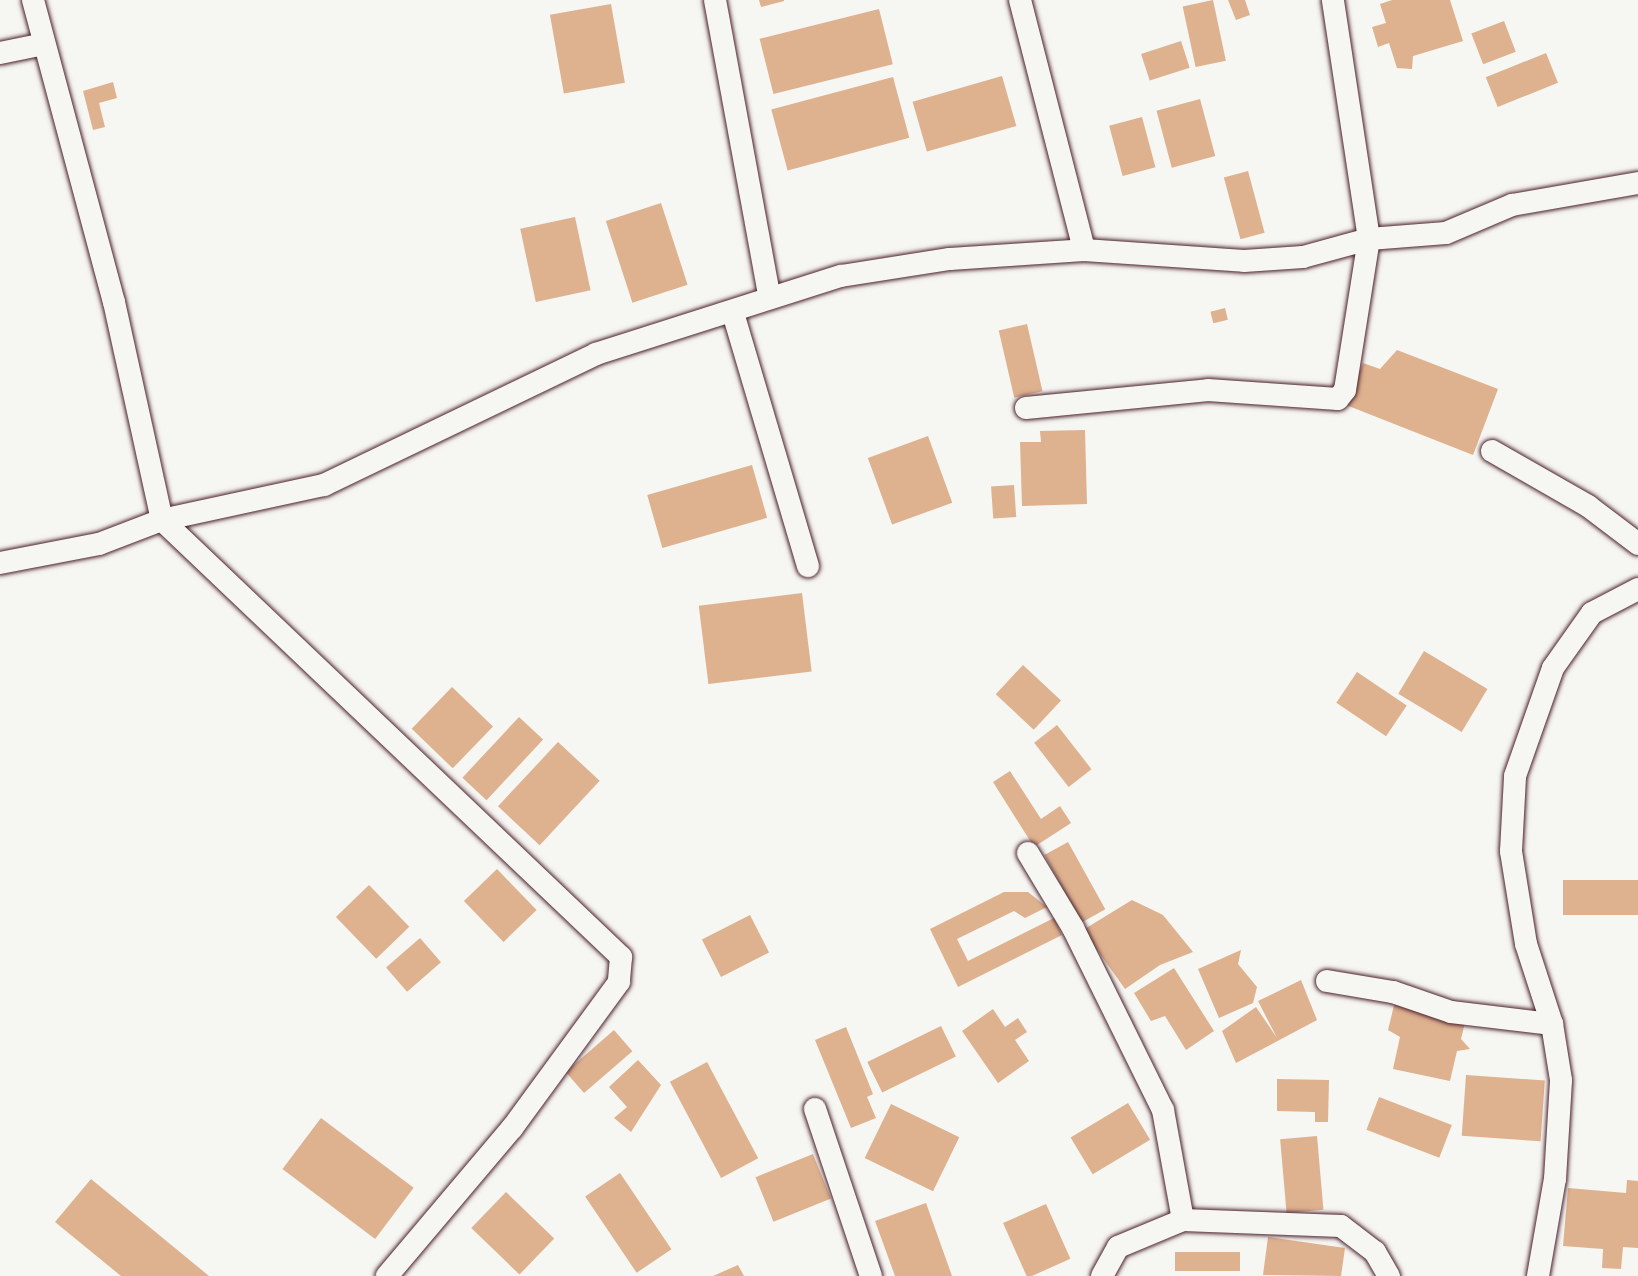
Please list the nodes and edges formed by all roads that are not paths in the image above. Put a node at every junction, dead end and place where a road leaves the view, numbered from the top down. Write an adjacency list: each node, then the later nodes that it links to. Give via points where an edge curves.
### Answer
1 (33, 0): 5 (street)
2 (715, 0): 10 (street)
3 (1020, 0): 9 (street)
4 (1333, 0): 8 (street)
5 (44, 44): 6 (street); 14 (street, via 114,302)
6 (0, 53)
7 (1638, 183): 8 (street, via 1512,205 1437,235)
8 (1370, 239): 9 (street, via 1303,257 1244,261); 12 (street, via 1353,359 1338,399 1208,390)
9 (1084, 250): 10 (street, via 874,269)
10 (768, 295): 11 (street)
11 (733, 313): 14 (street, via 596,354 324,485); 17 (street)
12 (1026, 408)
13 (1492, 452): 15 (street, via 1588,506)
14 (162, 520): 16 (street, via 126,537); 24 (street, via 621,957 619,982 532,1101)
15 (1638, 544)
16 (0, 562)
17 (808, 566)
18 (1638, 589): 21 (street, via 1592,613 1553,668 1515,776 1511,850 1526,944)
19 (1028, 853): 23 (street, via 1073,927 1163,1110)
20 (1327, 981): 21 (street, via 1393,992 1450,1012)
21 (1552, 1024): 28 (street, via 1561,1080 1560,1139)
22 (815, 1109): 25 (street)
23 (1183, 1220): 26 (street, via 1118,1247); 27 (street, via 1341,1226 1375,1252)
24 (387, 1276)
25 (871, 1276)
26 (1102, 1276)
27 (1389, 1276)
28 (1538, 1276)

